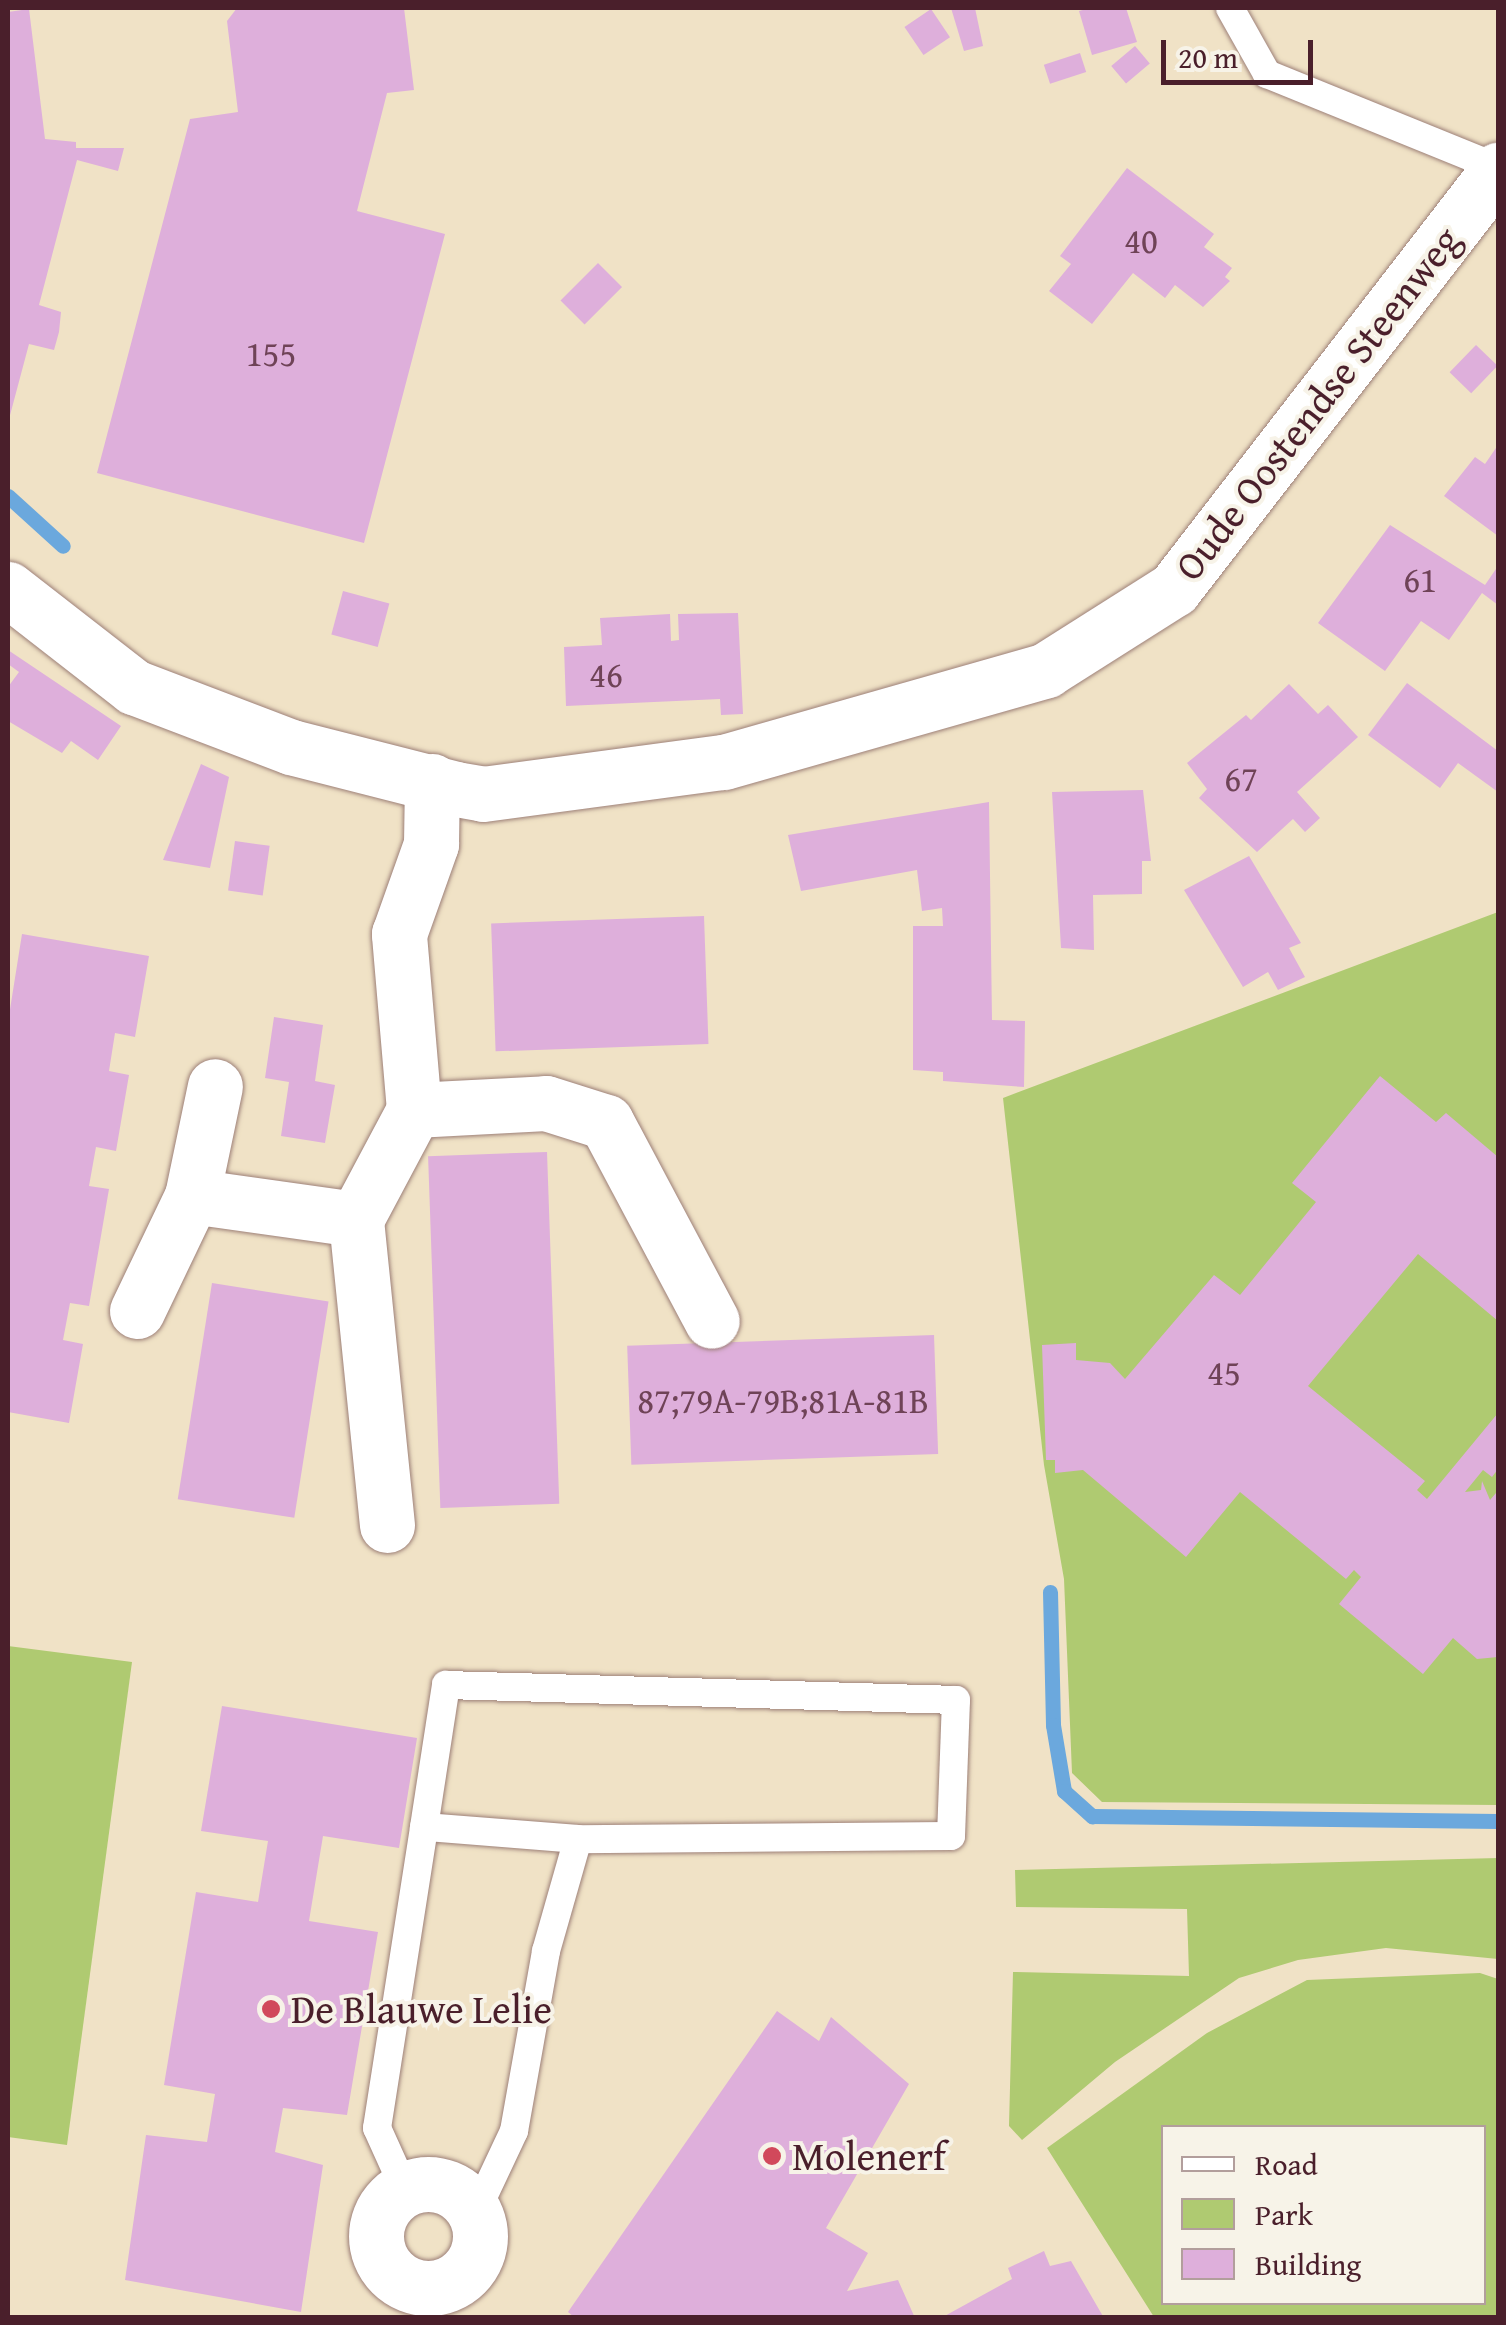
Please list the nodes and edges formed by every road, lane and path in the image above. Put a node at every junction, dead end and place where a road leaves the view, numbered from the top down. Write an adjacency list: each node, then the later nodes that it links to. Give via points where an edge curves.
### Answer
1 (1230, 8): 2 (lane, via 1267,74)
2 (1498, 169): 4 (street, Oude Oostendse Steenweg, via 1174,588 1046,670 724,762 483,794)
3 (8, 588): 4 (street, Oude Oostendse Steenweg, via 134,687 291,748)
4 (432, 781): 6 (street, via 431,844 400,934)
5 (215, 1086): 7 (street)
6 (414, 1110): 8 (street); 10 (street, via 546,1104 606,1122)
7 (192, 1196): 8 (street); 9 (street)
8 (356, 1219): 11 (street)
9 (137, 1311)
10 (712, 1320)
11 (387, 1525)
12 (424, 1827): 13 (lane); 13 (lane, via 446,1685 956,1700 952,1836); 14 (lane, via 377,2128)
13 (578, 1839): 15 (lane, via 546,1952 514,2132)
14 (405, 2190): 15 (street, via 445,2186); 16 (street, via 377,2225 381,2258 404,2283)
15 (475, 2214): 16 (street)
16 (469, 2299)

